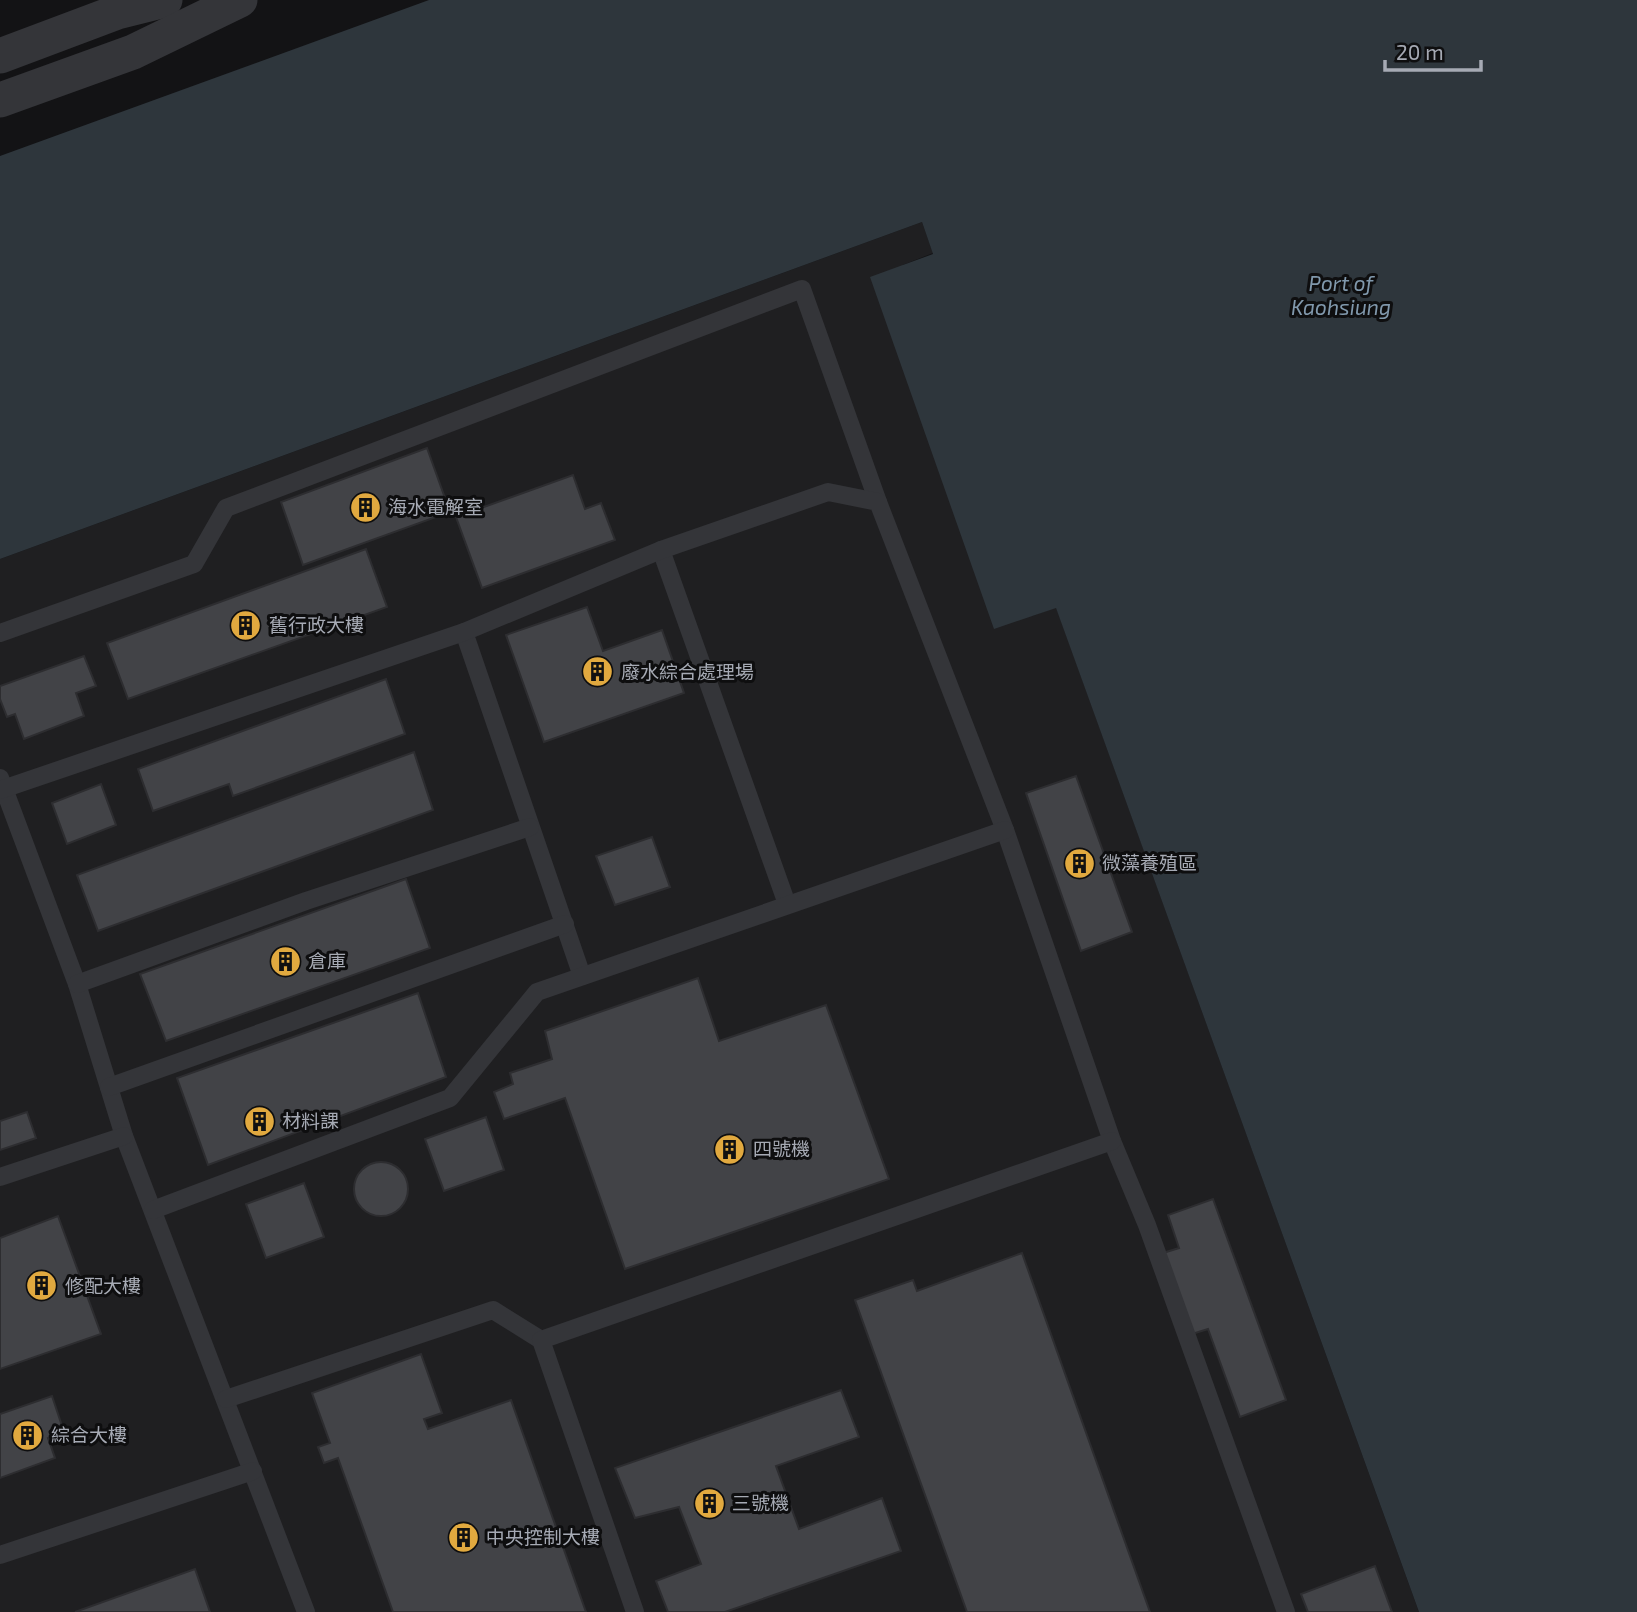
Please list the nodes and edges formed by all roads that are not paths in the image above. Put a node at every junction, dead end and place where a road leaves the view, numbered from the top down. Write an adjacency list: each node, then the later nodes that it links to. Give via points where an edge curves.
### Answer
1 (165, 0): 3 (street, via 117,12)
2 (240, 0): 4 (street, via 133,52)
3 (0, 56)
4 (0, 100)
5 (878, 502): 6 (lane, via 828,492); 8 (lane, via 802,289 226,508 194,564); 11 (lane)
6 (661, 550): 7 (lane); 12 (lane)
7 (464, 632): 9 (lane); 10 (lane)
8 (0, 633)
9 (1, 785): 15 (lane)
10 (530, 827): 13 (lane); 15 (lane)
11 (1005, 830): 12 (lane); 18 (lane)
12 (788, 904): 14 (lane)
13 (565, 924): 14 (lane); 16 (lane)
14 (582, 976): 20 (lane, via 537,992 450,1098)
15 (77, 984): 16 (lane)
16 (109, 1087): 17 (lane)
17 (124, 1136): 19 (lane); 20 (lane)
18 (1112, 1141): 21 (lane); 27 (lane, via 1147,1225)
19 (0, 1177)
20 (153, 1210): 22 (lane)
21 (541, 1340): 22 (lane, via 493,1310); 26 (lane)
22 (226, 1399): 23 (lane)
23 (253, 1471): 24 (lane); 25 (lane)
24 (0, 1555)
25 (306, 1612)
26 (635, 1612)
27 (1286, 1612)

